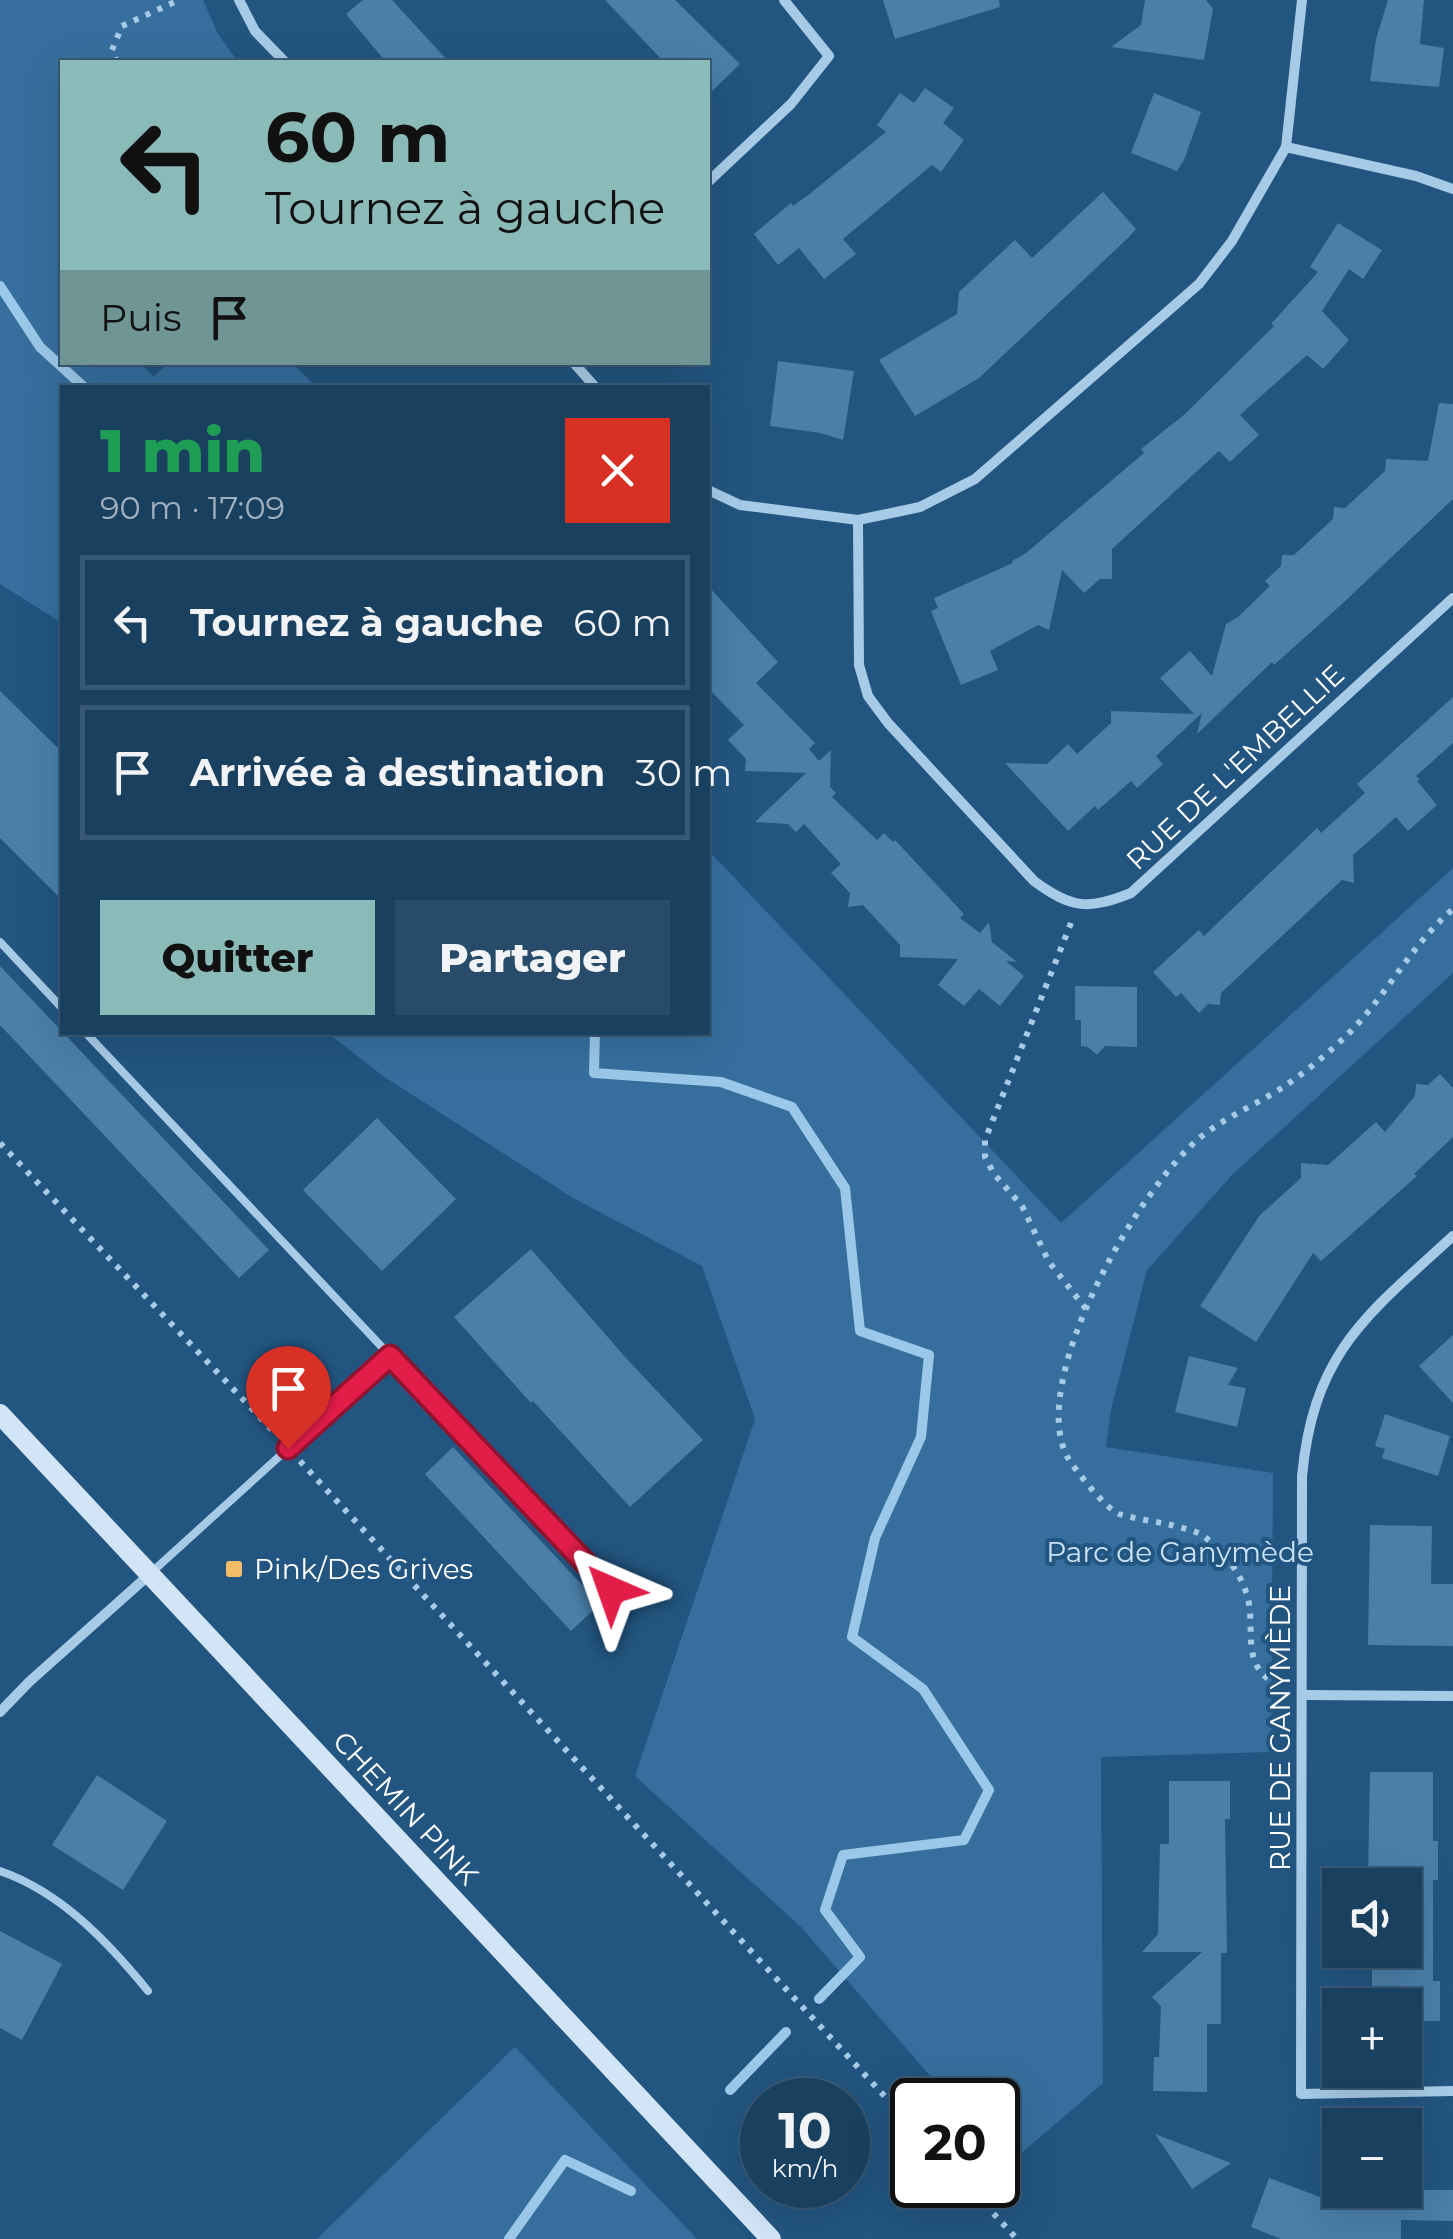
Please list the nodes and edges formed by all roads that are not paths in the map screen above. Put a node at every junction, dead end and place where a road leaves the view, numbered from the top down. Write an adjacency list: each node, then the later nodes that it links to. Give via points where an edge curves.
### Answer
1 (239, 0): 4 (street, via 255,31)
2 (784, 0): 6 (street, via 829,56 791,104)
3 (1302, 0): 5 (street)
4 (282, 60)
5 (1286, 146): 7 (street); 11 (street, via 1232,242 1199,284 976,479 920,507)
6 (710, 180)
7 (1453, 189)
8 (576, 365): 9 (street)
9 (593, 385)
10 (710, 491): 11 (street, via 740,505)
11 (858, 520): 12 (street, RUE DE L'EMBELLIE, via 858,665 868,696 1034,882 1078,906 1132,893)
12 (1453, 598)
13 (0, 942): 14 (lane)
14 (60, 1006)
15 (88, 1035): 17 (lane)
16 (1453, 1236): 21 (street, RUE DE GANYMÈDE, via 1352,1332 1311,1419 1302,1476)
17 (390, 1356): 19 (lane); 20 (lane)
18 (0, 1414): 19 (main road, CHEMIN PINK)
19 (150, 1574): 23 (street); 27 (main road, CHEMIN PINK)
20 (611, 1590)
21 (1304, 1694): 22 (street); 26 (street, RUE DE GANYMÈDE, via 1302,2094)
22 (1453, 1696)
23 (0, 1712)
24 (0, 1870): 25 (lane, via 30,1881 110,1944)
25 (148, 1991)
26 (1453, 2091)
27 (771, 2239)

